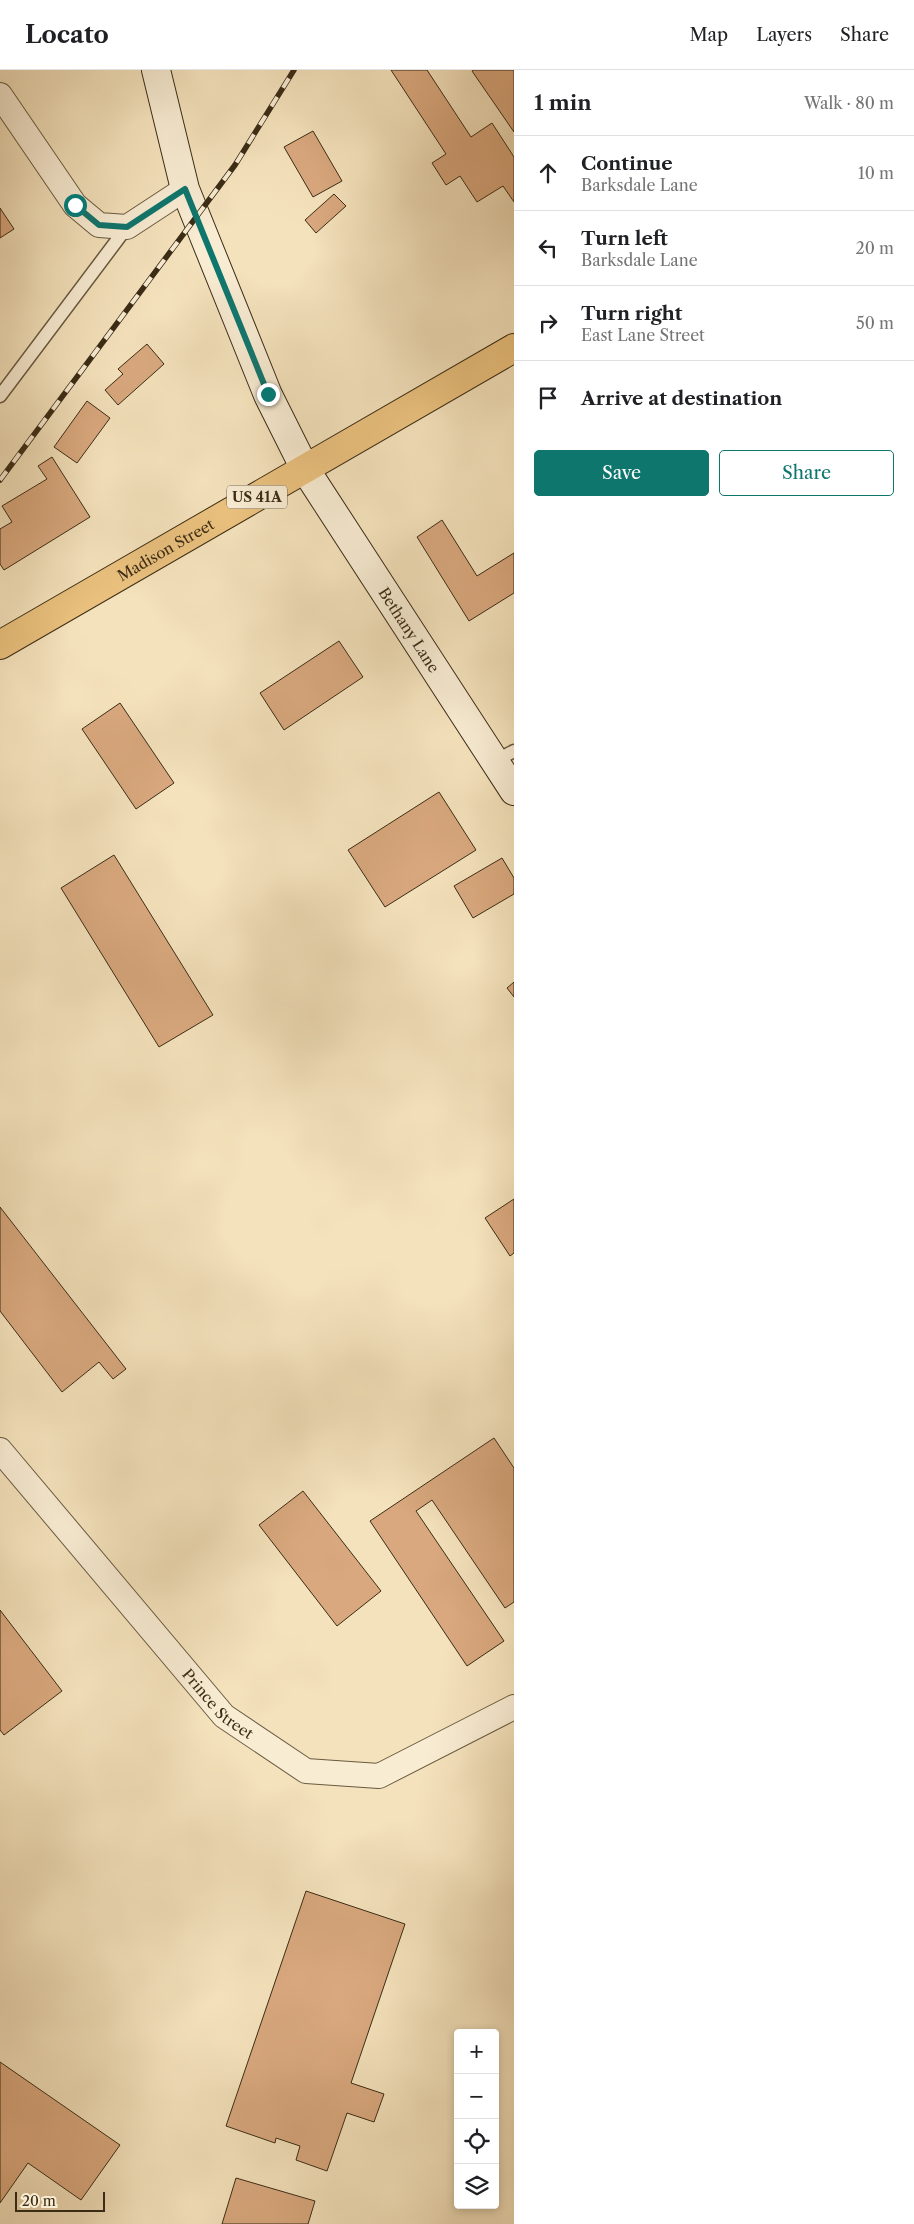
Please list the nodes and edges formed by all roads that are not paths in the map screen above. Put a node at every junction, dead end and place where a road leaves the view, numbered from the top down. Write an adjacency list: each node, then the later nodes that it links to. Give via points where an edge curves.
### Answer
1 (156, 70): 3 (street, Bethany Lane)
2 (0, 95): 4 (street, via 75,205 99,225)
3 (185, 189): 4 (street); 7 (street, Bethany Lane, via 265,389)
4 (127, 227): 6 (lane)
5 (514, 348): 7 (main road, Madison Street / US 41A)
6 (0, 396)
7 (305, 469): 8 (main road, Madison Street / US 41A); 9 (street, Bethany Lane)
8 (0, 645)
9 (504, 756): 10 (street, Bethany Lane)
10 (514, 790)
11 (0, 1450): 12 (street, Prince Street, via 224,1716 306,1771 379,1776)
12 (514, 1707)

